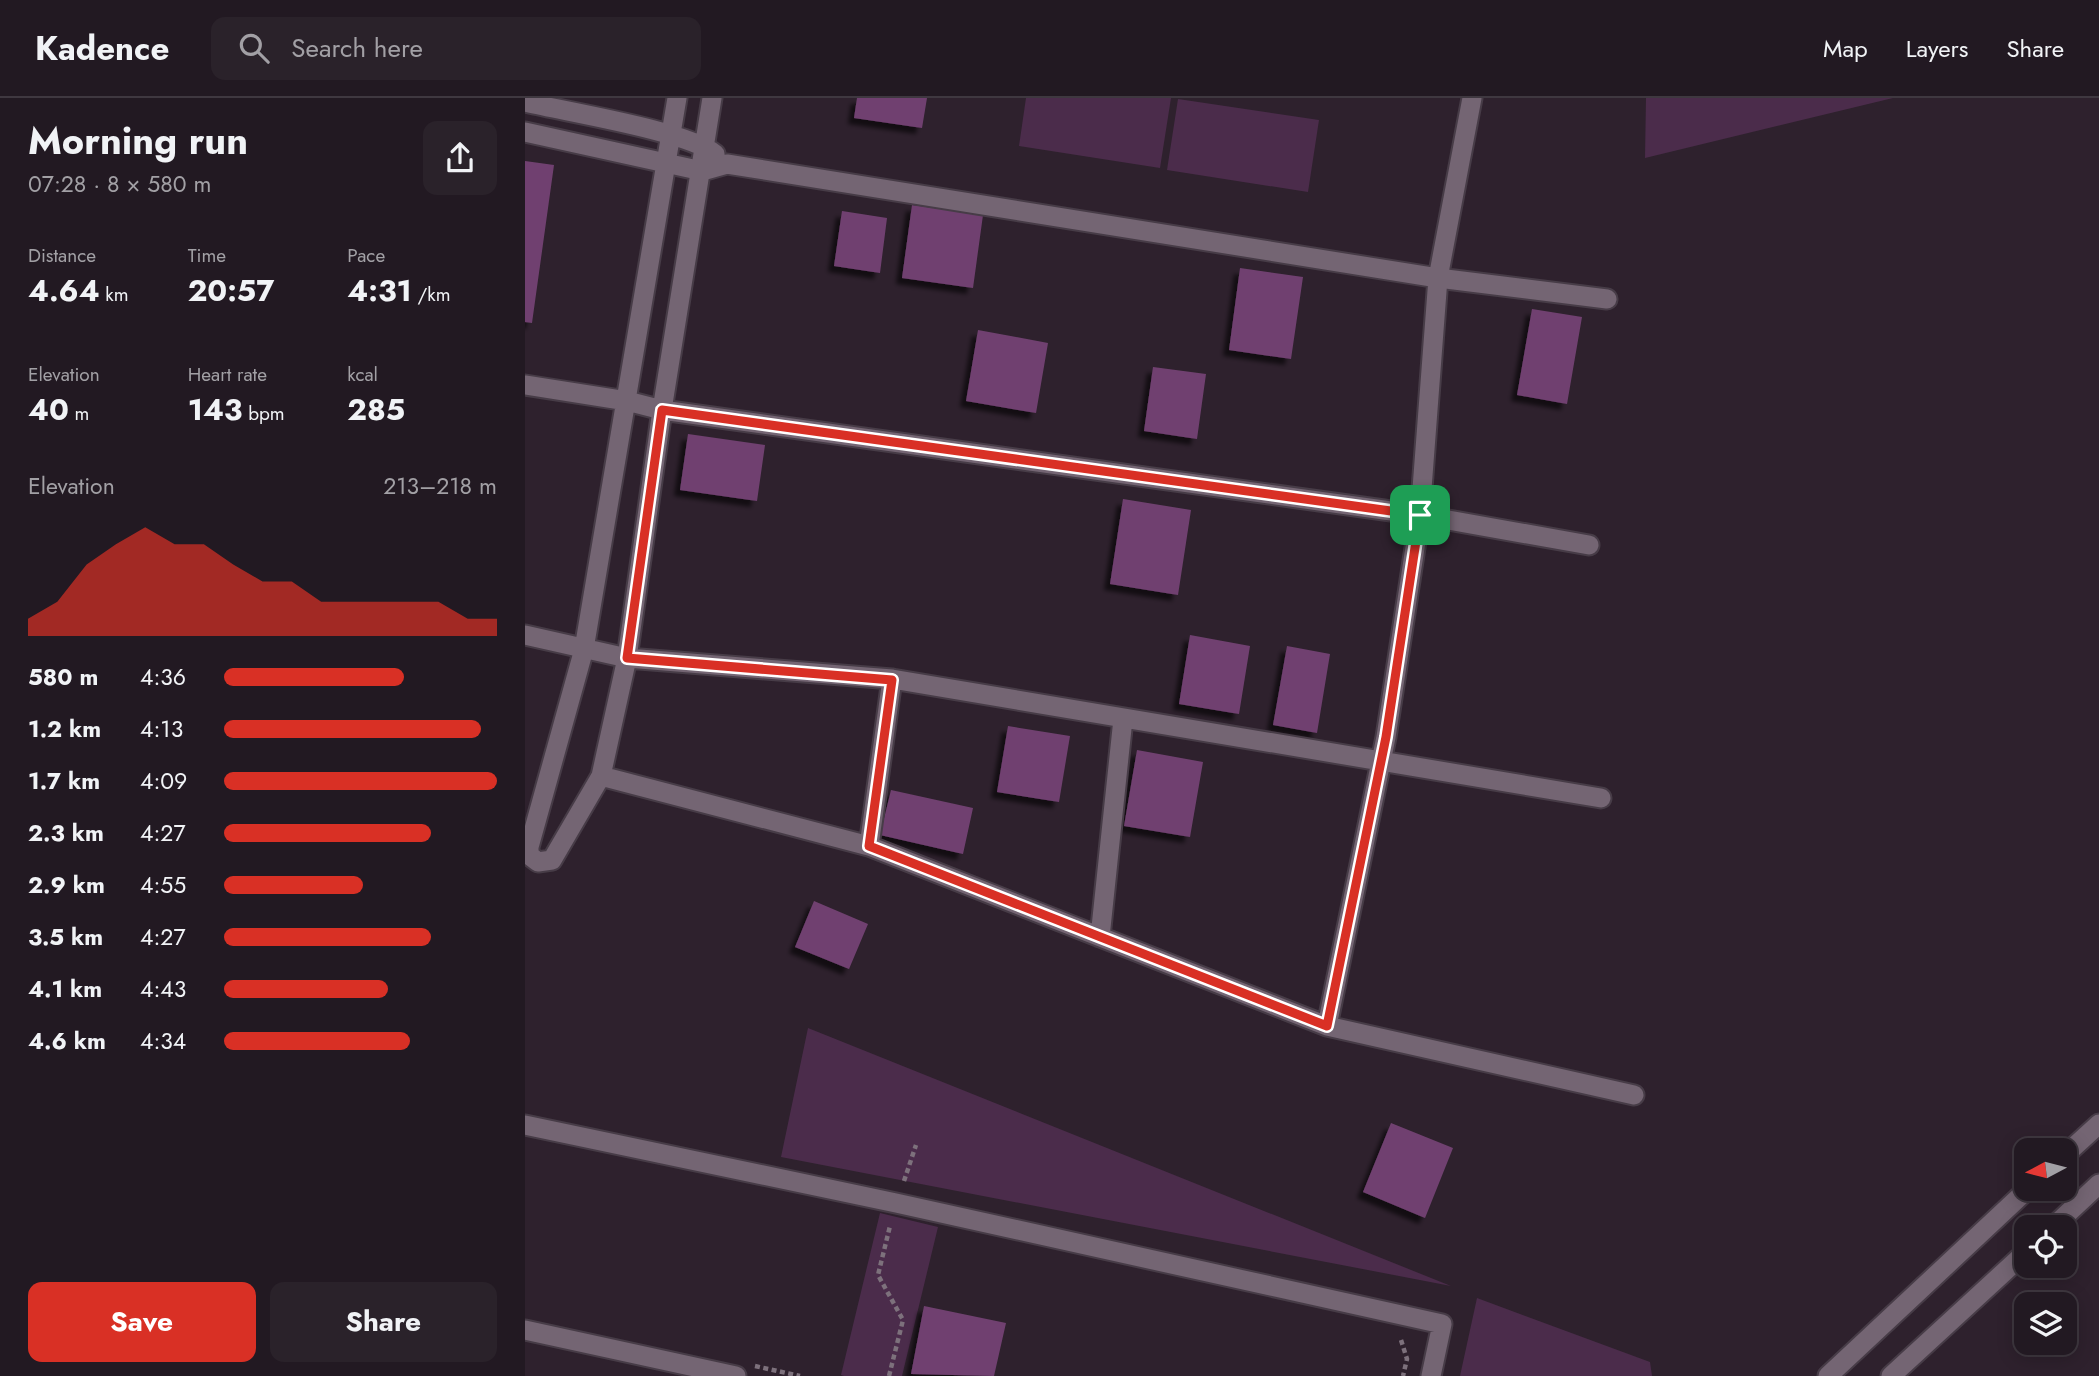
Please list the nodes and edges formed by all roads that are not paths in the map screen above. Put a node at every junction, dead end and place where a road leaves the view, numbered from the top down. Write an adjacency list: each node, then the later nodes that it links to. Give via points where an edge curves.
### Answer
1 (677, 98): 6 (street)
2 (712, 98): 7 (street)
3 (1472, 98): 11 (street)
4 (525, 102): 6 (street)
5 (525, 132): 8 (street)
6 (671, 135): 7 (street); 8 (street)
7 (705, 145): 9 (street); 10 (street)
8 (667, 164): 10 (street); 14 (street)
9 (727, 164): 10 (street); 11 (street)
10 (702, 171): 15 (street)
11 (1438, 278): 12 (street); 16 (street)
12 (1607, 299)
13 (525, 385): 14 (street)
14 (627, 401): 15 (street); 19 (street)
15 (662, 410): 16 (street); 20 (street)
16 (1420, 515): 17 (street); 23 (street)
17 (1589, 545)
18 (525, 635): 19 (street)
19 (584, 649): 20 (street); 24 (street, via 529,847 532,860 552,860)
20 (627, 658): 21 (street); 24 (street)
21 (892, 680): 22 (street); 26 (street)
22 (1123, 719): 23 (street); 27 (street)
23 (1380, 762): 25 (street); 28 (street)
24 (601, 776): 26 (street)
25 (1601, 798)
26 (869, 846): 27 (street)
27 (1100, 937): 28 (street)
28 (1327, 1026): 29 (street)
29 (1634, 1095)
30 (2099, 1124): 32 (street)
31 (525, 1125): 39 (street, via 1442,1324)
32 (2077, 1144)
33 (2099, 1184): 35 (street)
34 (2015, 1201): 40 (street)
35 (2066, 1215)
36 (2014, 1263): 41 (street)
37 (525, 1330): 38 (street)
38 (736, 1376)
39 (1430, 1376)
40 (1828, 1376)
41 (1891, 1376)

